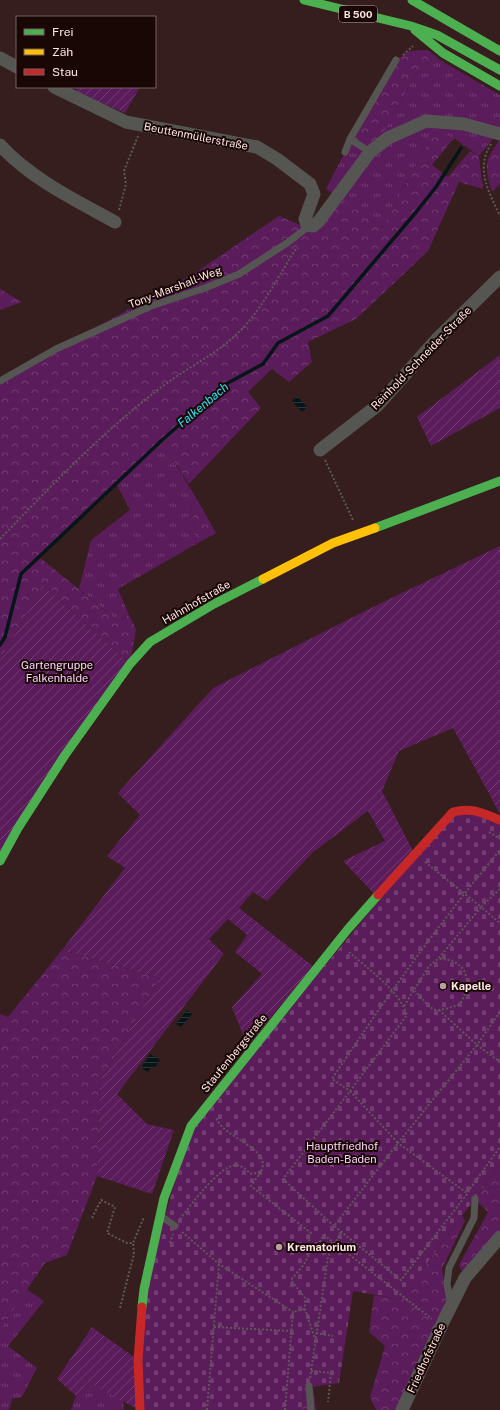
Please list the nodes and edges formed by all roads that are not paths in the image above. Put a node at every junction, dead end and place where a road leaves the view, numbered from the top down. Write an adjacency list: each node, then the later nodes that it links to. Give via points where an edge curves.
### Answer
1 (304, 0): 3 (street, B 500)
2 (412, 0): 4 (street)
3 (411, 26): 8 (street, B 500, via 437,35); 9 (street, via 443,53)
4 (500, 51)
5 (0, 58): 7 (street)
6 (396, 60): 12 (lane)
7 (16, 66)
8 (500, 70)
9 (500, 86)
10 (56, 88): 17 (street, Beuttenmüllerstraße, via 126,122 257,147 310,184 314,194 305,220)
11 (499, 134): 15 (street, via 464,124 426,121 388,138)
12 (350, 139): 14 (lane); 15 (lane)
13 (0, 145): 16 (street, via 12,158 58,190)
14 (345, 152)
15 (370, 152): 17 (street, via 319,222)
16 (116, 222)
17 (310, 225): 19 (lane, Tony-Marshall-Weg, via 288,243 239,274 151,306 56,350)
18 (500, 277): 20 (street, Reinhold-Schneider-Straße, via 436,340 378,405)
19 (0, 380)
20 (320, 450)
21 (500, 481): 23 (street, Hahnhofstraße, via 358,532 214,604 150,642 130,664 65,755)
22 (500, 820): 24 (street, Staufenbergstraße, via 477,810 453,812 414,853 348,929 191,1126)
23 (0, 861)
24 (164, 1198): 26 (lane); 27 (street, Staufenbergstraße)
25 (475, 1198): 30 (lane, via 474,1218 448,1268 447,1284)
26 (153, 1202)
27 (160, 1215): 28 (lane); 32 (street, Staufenbergstraße, via 144,1289 138,1360)
28 (175, 1226)
29 (500, 1237): 30 (street, Friedhofstraße, via 465,1278)
30 (451, 1307): 34 (street, Friedhofstraße)
31 (309, 1386): 33 (lane)
32 (140, 1410)
33 (312, 1410)
34 (402, 1410)

